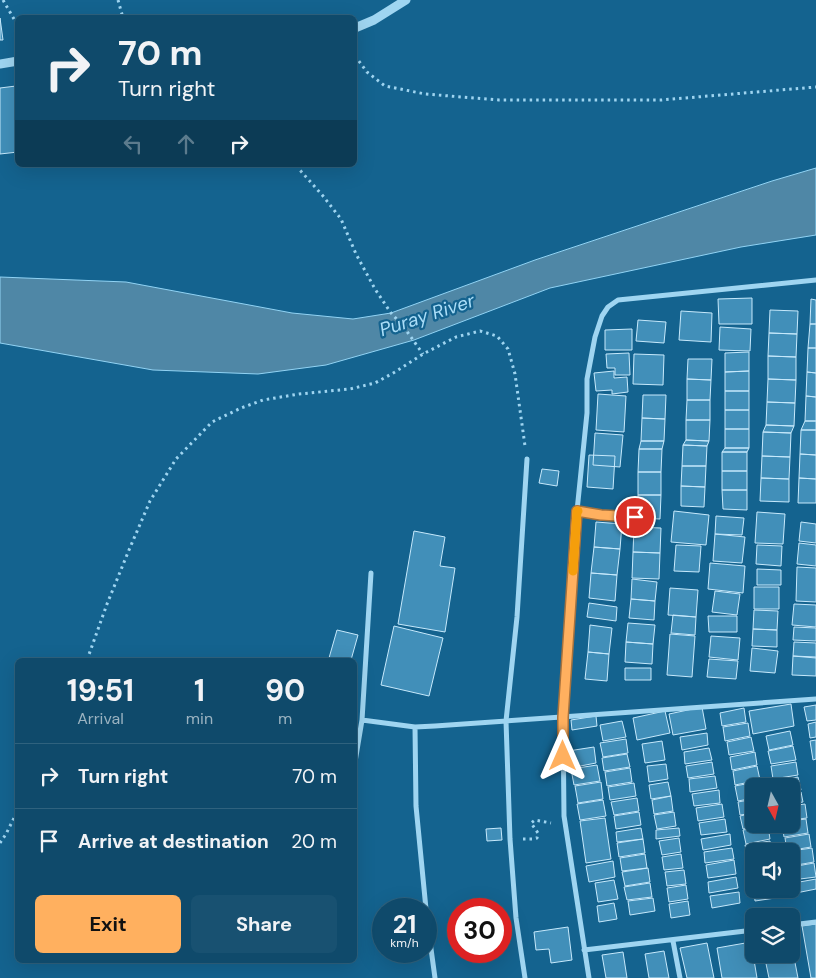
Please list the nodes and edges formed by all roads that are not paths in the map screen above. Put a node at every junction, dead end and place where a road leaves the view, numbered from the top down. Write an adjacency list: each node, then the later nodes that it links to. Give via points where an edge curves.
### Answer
1 (406, 0): 2 (street)
2 (357, 27)
3 (15, 62): 4 (street)
4 (0, 64)
5 (816, 280): 7 (street, via 618,300 608,307 594,337 587,379)
6 (527, 460): 13 (street, via 517,617)
7 (577, 511): 8 (street); 11 (street)
8 (635, 517)
9 (371, 573): 12 (street)
10 (816, 699): 11 (street)
11 (563, 717): 13 (street); 21 (street, via 564,816)
12 (362, 720): 14 (street); 15 (street)
13 (506, 721): 14 (street); 24 (street, via 510,839 516,918)
14 (415, 727): 16 (street, via 416,806)
15 (357, 750)
16 (425, 898)
17 (816, 922): 18 (street)
18 (800, 924)
19 (745, 931): 20 (street)
20 (673, 941): 21 (street); 26 (street)
21 (584, 950): 25 (street)
22 (432, 963): 23 (street)
23 (434, 978)
24 (525, 978)
25 (589, 978)
26 (680, 978)

